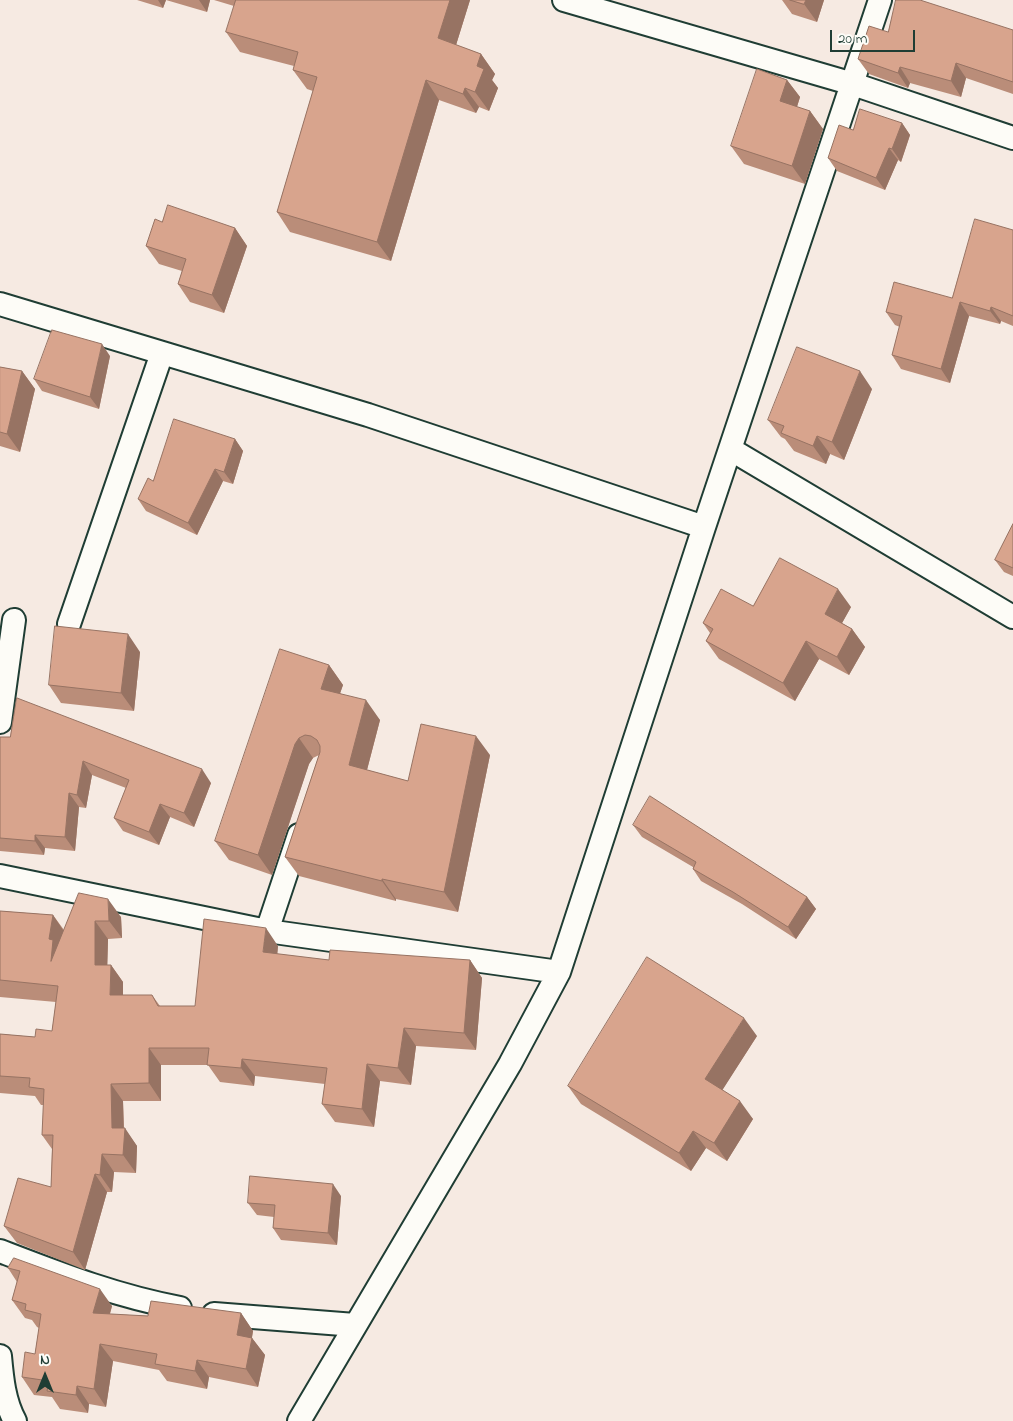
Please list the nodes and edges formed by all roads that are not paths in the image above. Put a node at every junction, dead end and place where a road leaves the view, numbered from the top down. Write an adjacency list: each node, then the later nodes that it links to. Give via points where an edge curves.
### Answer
1 (564, 0): 3 (street)
2 (880, 0): 3 (street)
3 (853, 84): 4 (street); 7 (street)
4 (1013, 138)
5 (0, 304): 6 (street)
6 (162, 353): 8 (street, via 368,416); 11 (street)
7 (730, 449): 8 (street); 9 (street)
8 (696, 524): 16 (street)
9 (1013, 617)
10 (14, 620): 12 (street)
11 (69, 624)
12 (0, 722)
13 (306, 813): 15 (street)
14 (0, 876): 15 (street)
15 (267, 931): 16 (street)
16 (559, 972): 18 (street, via 510,1064)
17 (0, 1251): 18 (street, via 86,1284 143,1301 220,1315)
18 (355, 1325): 21 (street)
19 (0, 1356): 20 (street, via 9,1410)
20 (15, 1421)
21 (299, 1421)

